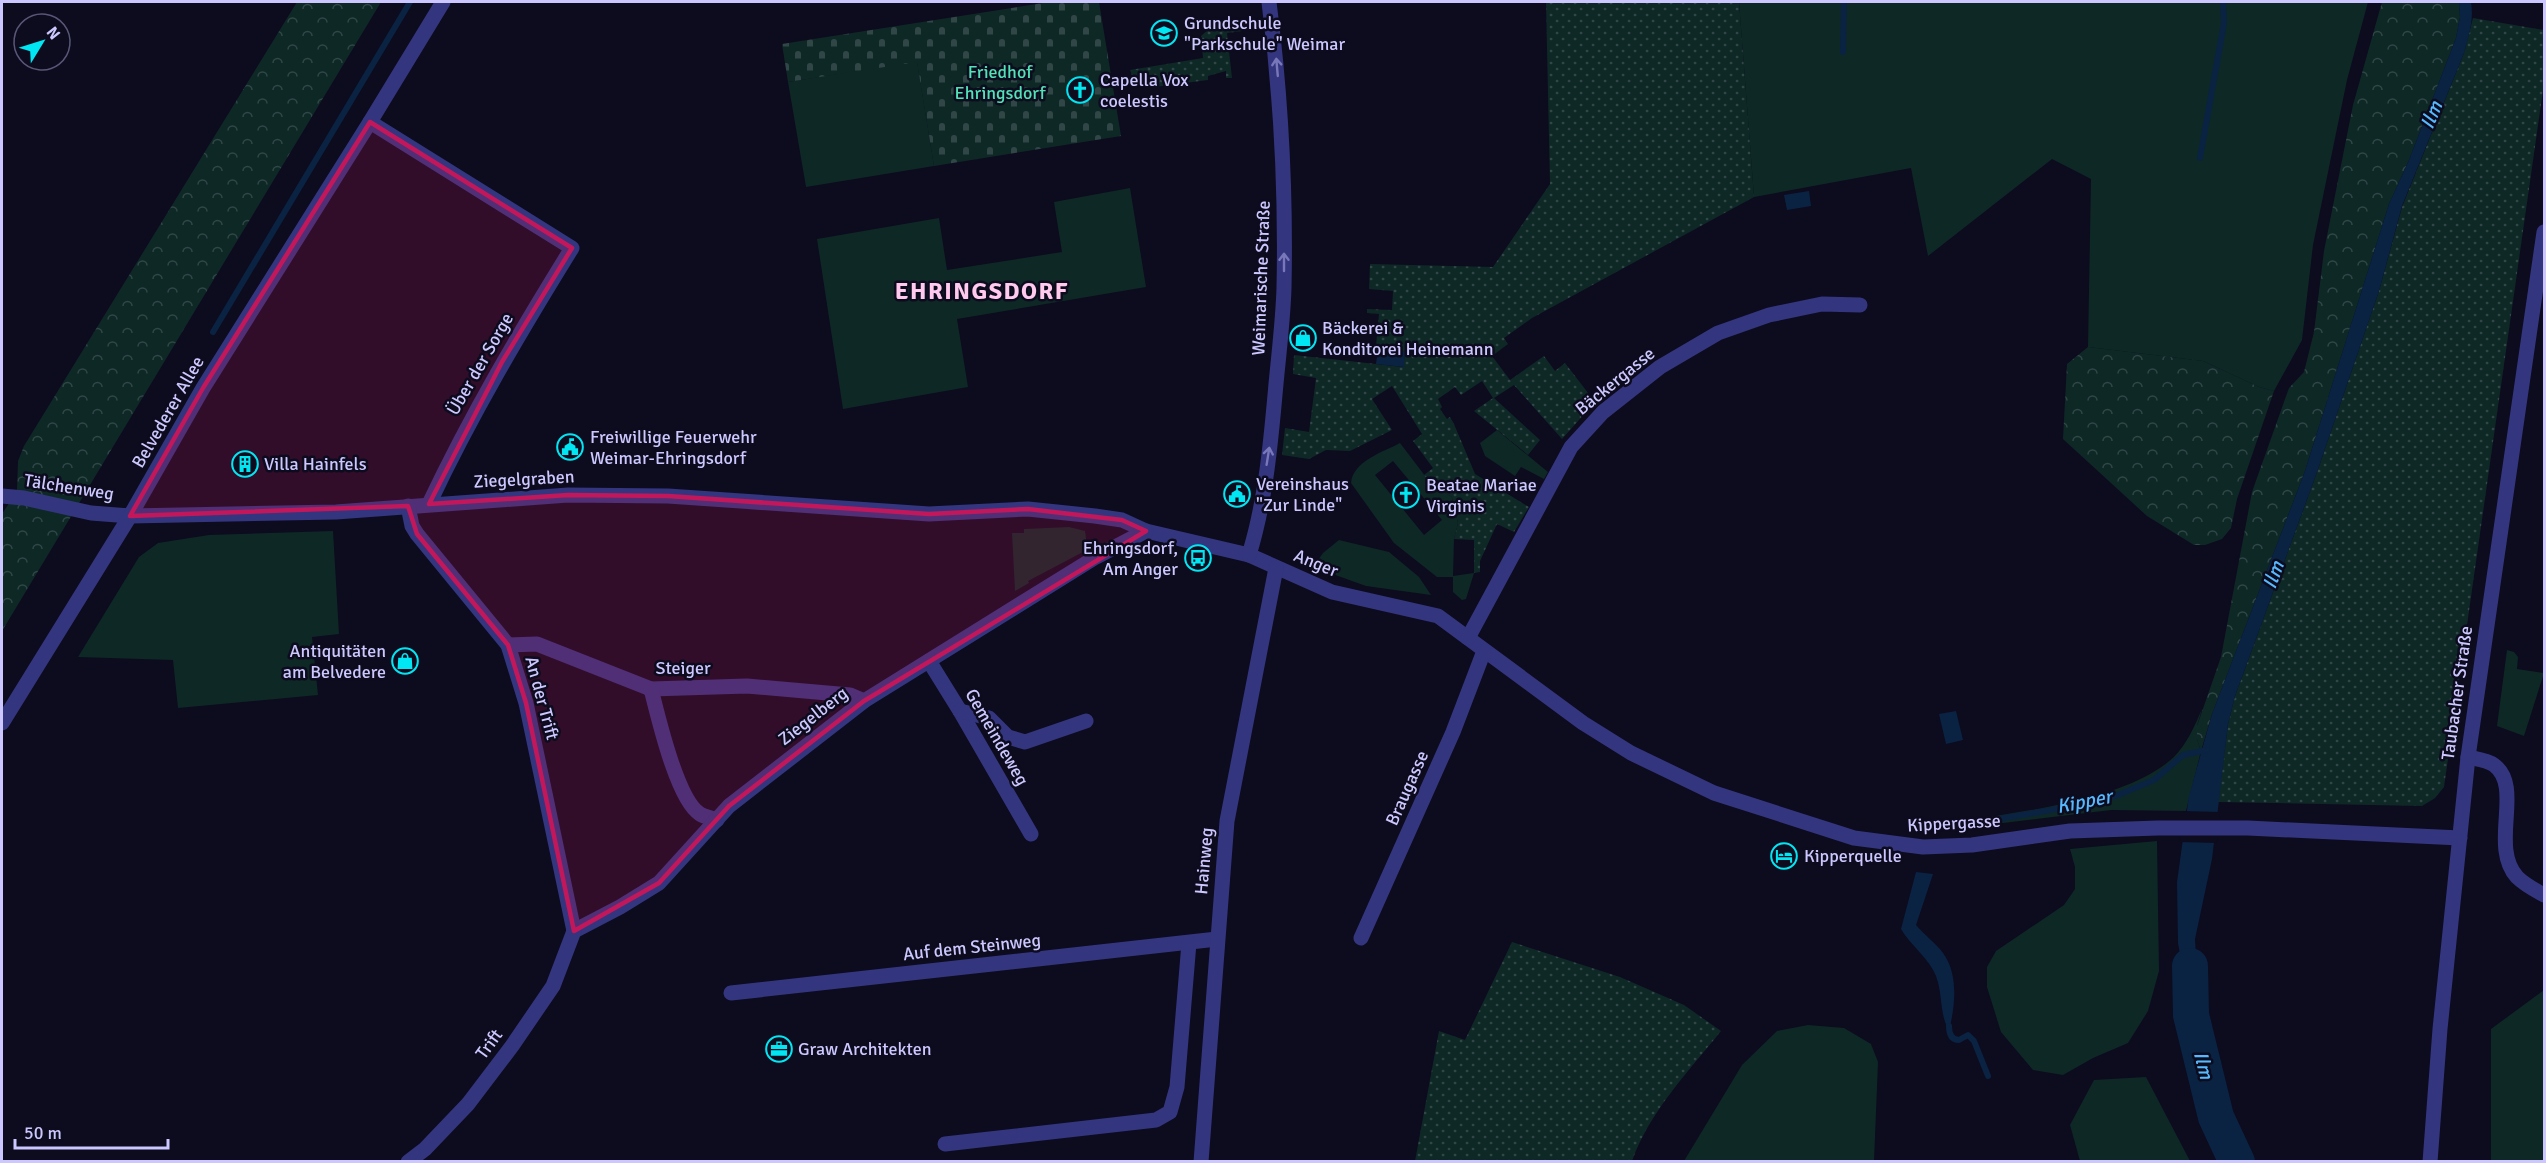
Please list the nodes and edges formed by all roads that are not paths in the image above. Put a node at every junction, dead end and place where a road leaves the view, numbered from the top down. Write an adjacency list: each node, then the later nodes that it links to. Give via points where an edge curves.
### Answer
1 (443, 2): 3 (street, Belvederer Allee)
2 (1269, 2): 12 (street, Weimarische Straße, one-way to 2, via 1272,431 1284,290 1281,131)
3 (370, 122): 7 (street, Über der Sorge, via 572,248 502,362); 10 (street, Belvederer Allee, via 203,388)
4 (2544, 232): 23 (street, Taubacher Straße)
5 (1860, 305): 14 (street, Bäckergasse, via 1822,304 1769,315 1718,333 1660,368 1603,412 1571,447)
6 (2, 496): 10 (street, Tälchenweg, via 91,513)
7 (429, 504): 8 (street, Ziegelgraben); 9 (street, Ziegelgraben, via 568,495 668,496 929,514)
8 (408, 506): 10 (street, Ziegelgraben, via 336,512); 15 (street, An der Trift, via 417,534)
9 (1028, 509): 11 (street, Anger, via 1122,520)
10 (130, 516): 22 (street, Belvederer Allee)
11 (1146, 531): 12 (street, Anger); 17 (street, Ziegelberg, via 1096,557)
12 (1249, 555): 13 (street, Anger)
13 (1276, 568): 14 (street, Anger, via 1332,592 1438,616); 30 (street, Hainweg, via 1227,821)
14 (1468, 638): 16 (street, Kippergasse)
15 (508, 645): 18 (street, Steiger, via 537,644); 28 (street, An der Trift, via 526,703)
16 (1484, 651): 26 (street, Kippergasse, via 1631,753 1714,793 1854,838 1933,847 2070,831 2158,828); 29 (street, Braugasse, via 1453,732)
17 (929, 661): 19 (street, Ziegelberg); 20 (street, Gemeindeweg)
18 (651, 689): 19 (street, Steiger, via 768,688 850,695); 24 (street, via 671,764 684,791 698,813)
19 (864, 701): 24 (street, Ziegelberg, via 729,806)
20 (960, 711): 21 (street, via 989,718 1008,737 1025,742); 25 (street, Gemeindeweg)
21 (1086, 721)
22 (2, 723)
23 (2468, 757): 26 (street, Taubacher Straße); 27 (street, via 2489,762 2502,775 2507,797 2505,854 2516,875)
24 (717, 820): 28 (street, Ziegelberg, via 659,883)
25 (1031, 834)
26 (2460, 838): 36 (street, Taubacher Straße)
27 (2544, 895)
28 (574, 931): 34 (street, Trift, via 553,986 512,1046 468,1104 425,1149)
29 (1361, 938)
30 (1217, 939): 31 (street, Auf dem Steinweg); 35 (street, Hainweg)
31 (1189, 943): 32 (street, Auf dem Steinweg); 33 (street, via 1177,1088 1170,1112 1156,1120)
32 (731, 993)
33 (945, 1144)
34 (408, 1161)
35 (1201, 1161)
36 (2430, 1161)

